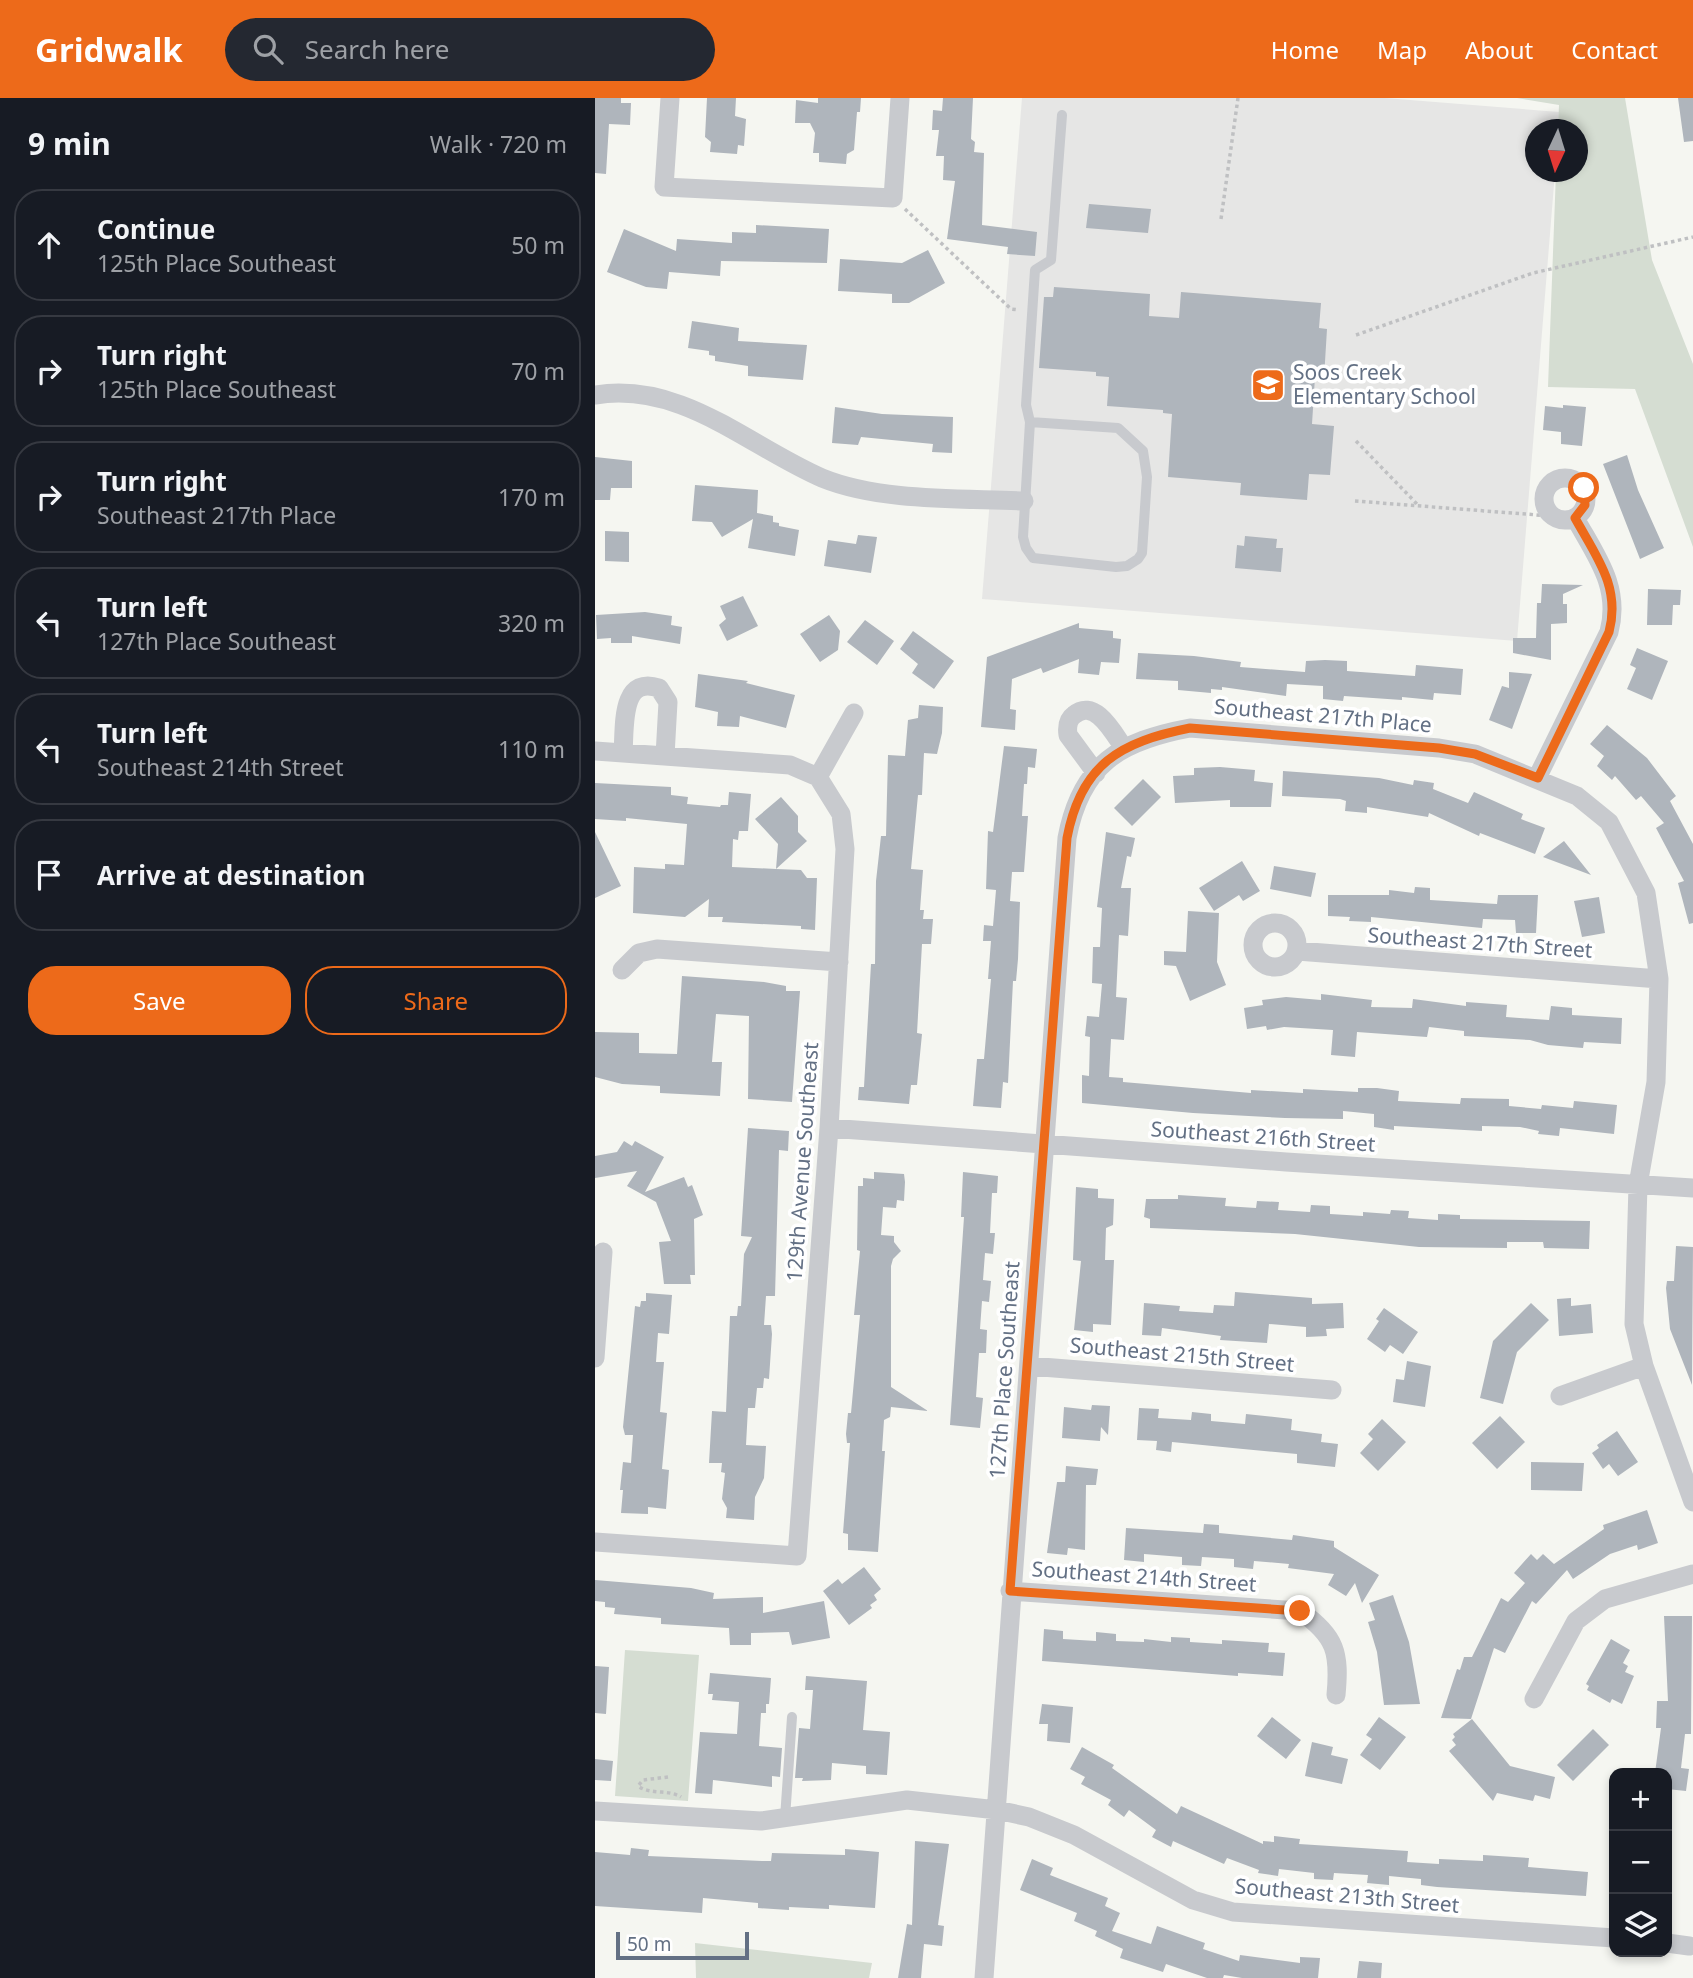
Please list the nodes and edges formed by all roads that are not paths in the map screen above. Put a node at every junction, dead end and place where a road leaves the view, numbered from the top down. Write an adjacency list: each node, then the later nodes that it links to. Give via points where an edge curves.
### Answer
1 (670, 98): 2 (street, via 664,187 893,198)
2 (900, 98)
3 (1062, 115): 5 (lane, via 1051,260 1035,270 1025,405)
4 (595, 395): 6 (street, via 617,391 669,400 725,423 823,478 887,494)
5 (1030, 422): 6 (lane); 6 (lane, via 1118,428 1143,451 1146,509 1142,553 1133,563 1117,567 1033,558 1023,537)
6 (1024, 501)
7 (1575, 518): 7 (street, via 1559,520 1546,509 1544,493 1554,480 1571,478 1584,488 1585,505); 15 (street, via 1611,585 1613,615)
8 (854, 713): 14 (street)
9 (1124, 748): 13 (street, Southeast 217th Place); 13 (street, via 1095,712 1074,715 1068,736); 15 (street, Southeast 217th Place, via 1190,728 1399,743 1475,754)
10 (595, 751): 11 (street)
11 (623, 753): 12 (street); 12 (street, via 630,694 647,684 666,695)
12 (665, 756): 14 (street, via 790,765)
13 (1102, 766): 21 (street, 127th Place Southeast, via 1072,810 1067,838)
14 (818, 777): 17 (street, 129th Avenue Southeast, via 841,814 845,849)
15 (1538, 778): 19 (street, Southeast 217th Place, via 1577,796 1609,822 1646,893)
16 (1297, 951): 19 (street, Southeast 217th Street)
17 (839, 962): 18 (street, via 657,949 639,953); 20 (street, 129th Avenue Southeast)
18 (622, 970)
19 (1659, 979): 22 (street, Southeast 217th Place, via 1656,1082)
20 (829, 1128): 21 (street, Southeast 216th Street); 31 (street, 129th Avenue Southeast, via 797,1556)
21 (1044, 1144): 22 (street, Southeast 216th Street); 26 (street, 127th Place Southeast)
22 (1638, 1185): 23 (street, Southeast 216th Street); 27 (street, Southeast 217th Place, via 1634,1324)
23 (1693, 1188)
24 (603, 1252): 25 (street)
25 (595, 1358)
26 (1029, 1366): 28 (street, Southeast 215th Street); 33 (street, 127th Place Southeast)
27 (1644, 1366): 29 (street); 30 (street, Southeast 217th Place)
28 (1332, 1390)
29 (1560, 1396)
30 (1693, 1503)
31 (595, 1542)
32 (1693, 1574): 35 (street, via 1605,1599 1576,1621)
33 (1010, 1591): 34 (street, Southeast 214th Street, via 1300,1611 1332,1639 1339,1667); 37 (street, 127th Place Southeast)
34 (1336, 1695)
35 (1534, 1699)
36 (792, 1717): 39 (lane)
37 (997, 1810): 39 (street, Southeast 213th Street, via 907,1800); 40 (street, Southeast 213th Street, via 1074,1835 1193,1899 1233,1912); 43 (street, 127th Place Southeast)
38 (595, 1811): 39 (street, Southeast 213th Street, via 761,1821)
39 (785, 1818)
40 (1609, 1938)
41 (1692, 1942): 42 (street)
42 (1672, 1944)
43 (984, 1978)

